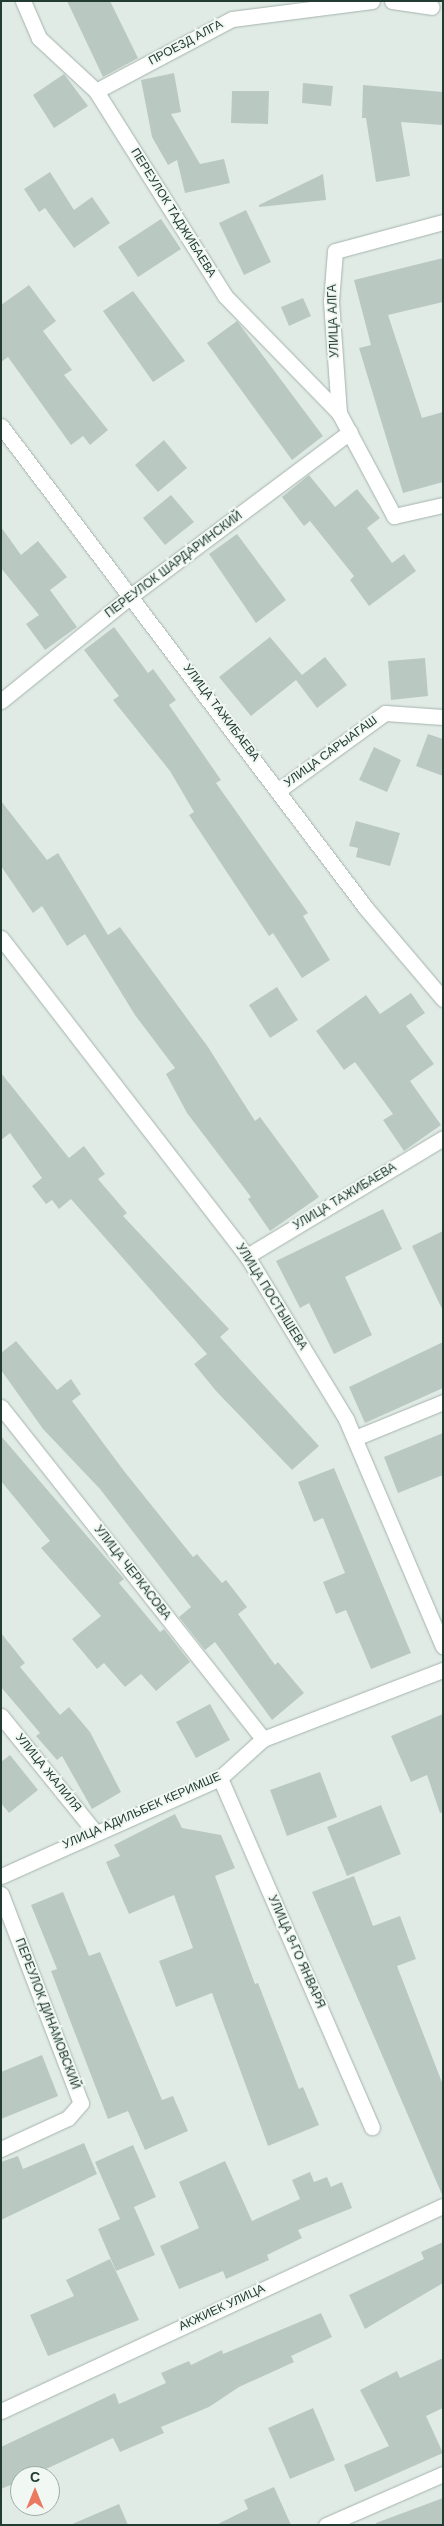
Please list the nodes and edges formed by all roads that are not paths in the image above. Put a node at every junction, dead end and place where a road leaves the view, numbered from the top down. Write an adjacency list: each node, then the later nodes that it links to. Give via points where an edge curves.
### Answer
1 (23, 1): 5 (street, ПЕРЕУЛОК ТАДЖИБАЕВА, via 39,38)
2 (372, 1): 5 (street, ПРОЕЗД АЛГА, via 232,19)
3 (392, 1): 4 (street)
4 (432, 7)
5 (96, 92): 7 (street, ПЕРЕУЛОК ТАДЖИБАЕВА, via 225,296)
6 (443, 222): 7 (street, УЛИЦА АЛГА, via 335,251 331,301)
7 (339, 413): 9 (street)
8 (1, 426): 11 (street, УЛИЦА ТАЖИБАЕВА)
9 (350, 432): 10 (street, via 394,516); 11 (street, ПЕРЕУЛОК ШАРДАРИНСКИЙ)
10 (443, 505)
11 (132, 595): 12 (street, ПЕРЕУЛОК ШАРДАРИНСКИЙ); 14 (street, УЛИЦА ТАЖИБАЕВА)
12 (1, 701)
13 (443, 717): 14 (street, УЛИЦА САРЫАГАШ, via 386,713)
14 (279, 790): 16 (street, УЛИЦА ТАЖИБАЕВА, via 365,907)
15 (1, 938): 18 (street, УЛИЦА ПОСТЫШЕВА)
16 (443, 999)
17 (443, 1138): 18 (street, УЛИЦА ТАЖИБАЕВА)
18 (247, 1256): 21 (street, УЛИЦА ПОСТЫШЕВА)
19 (443, 1402): 21 (street)
20 (1, 1407): 25 (street, УЛИЦА ЧЕРКАСОВА)
21 (355, 1438): 22 (street, УЛИЦА ПОСТЫШЕВА)
22 (443, 1646)
23 (443, 1670): 25 (street, УЛИЦА АДИЛЬБЕК КЕРИМШЕ)
24 (1, 1716): 27 (street, УЛИЦА ЖАЛИЛЯ)
25 (263, 1739): 26 (street, УЛИЦА АДИЛЬБЕК КЕРИМШЕ)
26 (220, 1778): 27 (street, УЛИЦА АДИЛЬБЕК КЕРИМШЕ); 30 (street, УЛИЦА 9-ГО ЯНВАРЯ)
27 (94, 1831): 28 (street, УЛИЦА АДИЛЬБЕК КЕРИМШЕ)
28 (1, 1876)
29 (1, 1894): 31 (street, ПЕРЕУЛОК ДИНАМОВСКИЙ, via 81,2103 68,2118)
30 (372, 2127)
31 (1, 2149)
32 (443, 2206): 33 (street, АКЖИЕК УЛИЦА)
33 (1, 2411)
34 (443, 2474): 35 (street)
35 (326, 2525)

